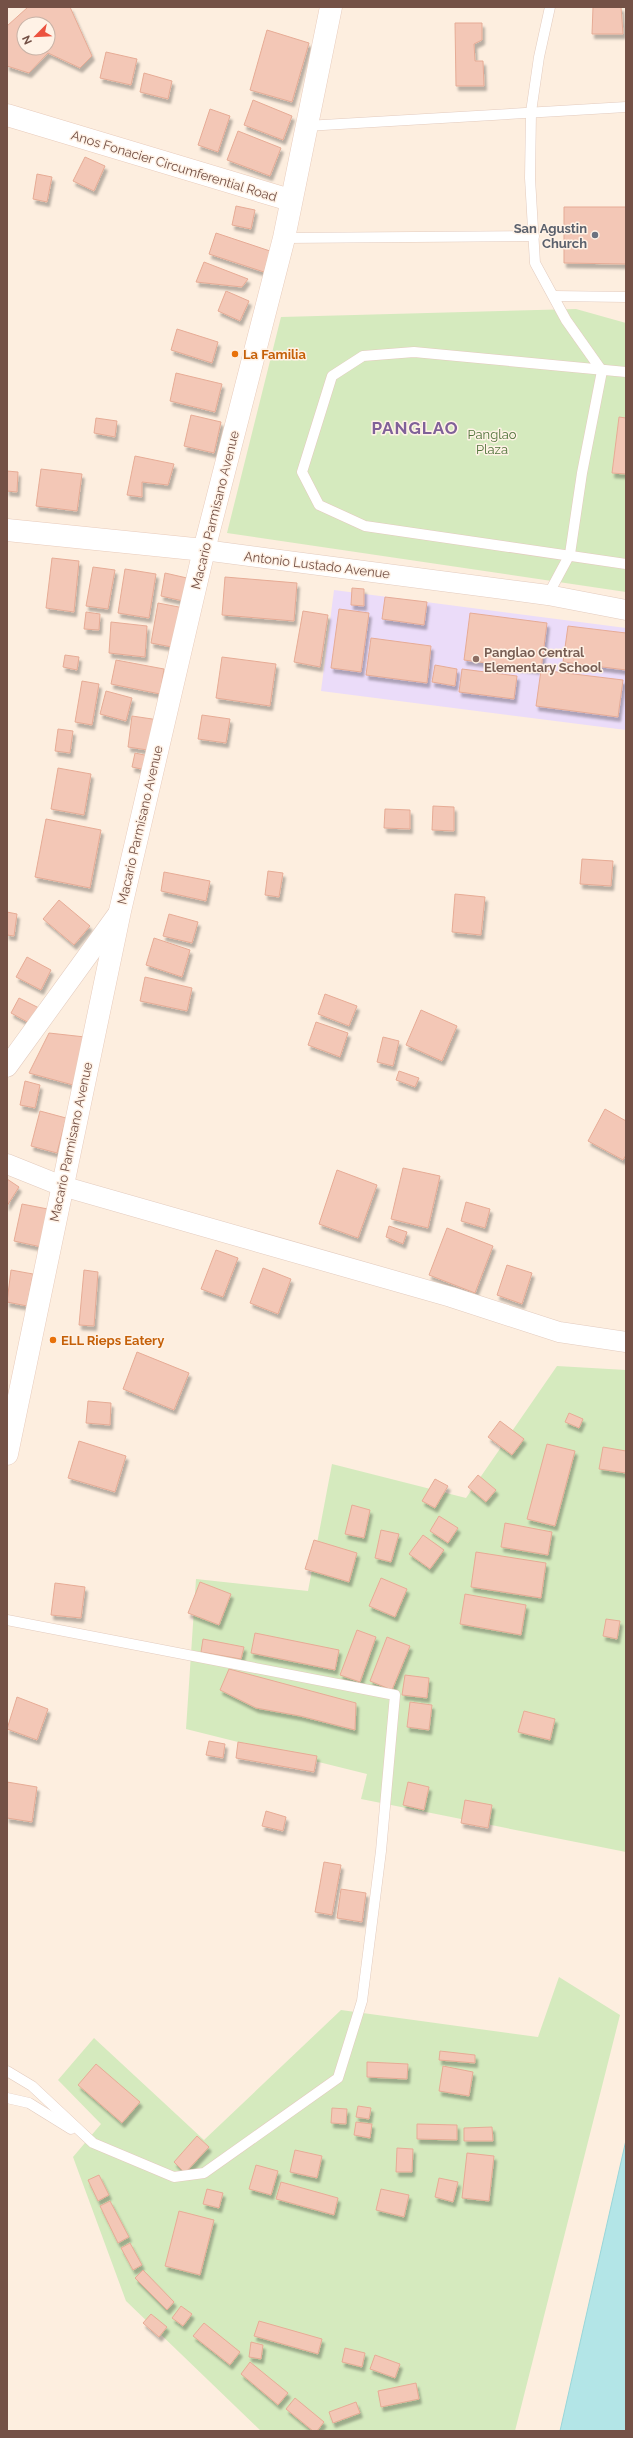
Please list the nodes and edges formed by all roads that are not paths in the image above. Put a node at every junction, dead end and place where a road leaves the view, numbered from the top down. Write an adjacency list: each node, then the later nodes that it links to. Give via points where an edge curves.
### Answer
1 (331, 7): 6 (street, Anos Fonacier Circumferential Road)
2 (550, 7): 4 (lane)
3 (626, 107): 4 (lane)
4 (531, 112): 6 (lane); 8 (lane, via 530,178)
5 (7, 115): 7 (street, Anos Fonacier Circumferential Road)
6 (306, 126): 7 (street, Anos Fonacier Circumferential Road)
7 (290, 200): 9 (street, Macario Parmisano Avenue)
8 (534, 236): 9 (lane); 10 (lane, via 535,263)
9 (284, 238): 15 (street, Macario Parmisano Avenue)
10 (554, 296): 11 (lane); 12 (lane, via 566,320)
11 (626, 297)
12 (602, 371): 13 (lane); 16 (lane, via 582,473); 16 (lane, via 414,352 363,356 332,376 302,472 319,505 365,526)
13 (626, 372)
14 (7, 530): 15 (street, Antonio Lustado Avenue)
15 (204, 550): 18 (street, Antonio Lustado Avenue); 20 (street, Macario Parmisano Avenue)
16 (570, 554): 17 (lane); 18 (lane)
17 (626, 564)
18 (548, 595): 19 (street, Antonio Lustado Avenue)
19 (626, 610)
20 (120, 911): 21 (street); 23 (street, Macario Parmisano Avenue)
21 (7, 1067)
22 (7, 1164): 23 (street)
23 (62, 1186): 24 (street, via 451,1297 559,1332); 25 (street, Macario Parmisano Avenue)
24 (626, 1342)
25 (7, 1454)
26 (7, 1620): 29 (lane, via 395,1695 381,1851 362,2001 338,2078 204,2173 174,2177)
27 (7, 2071): 29 (lane, via 32,2086)
28 (7, 2098): 29 (lane, via 29,2103)
29 (93, 2143)

